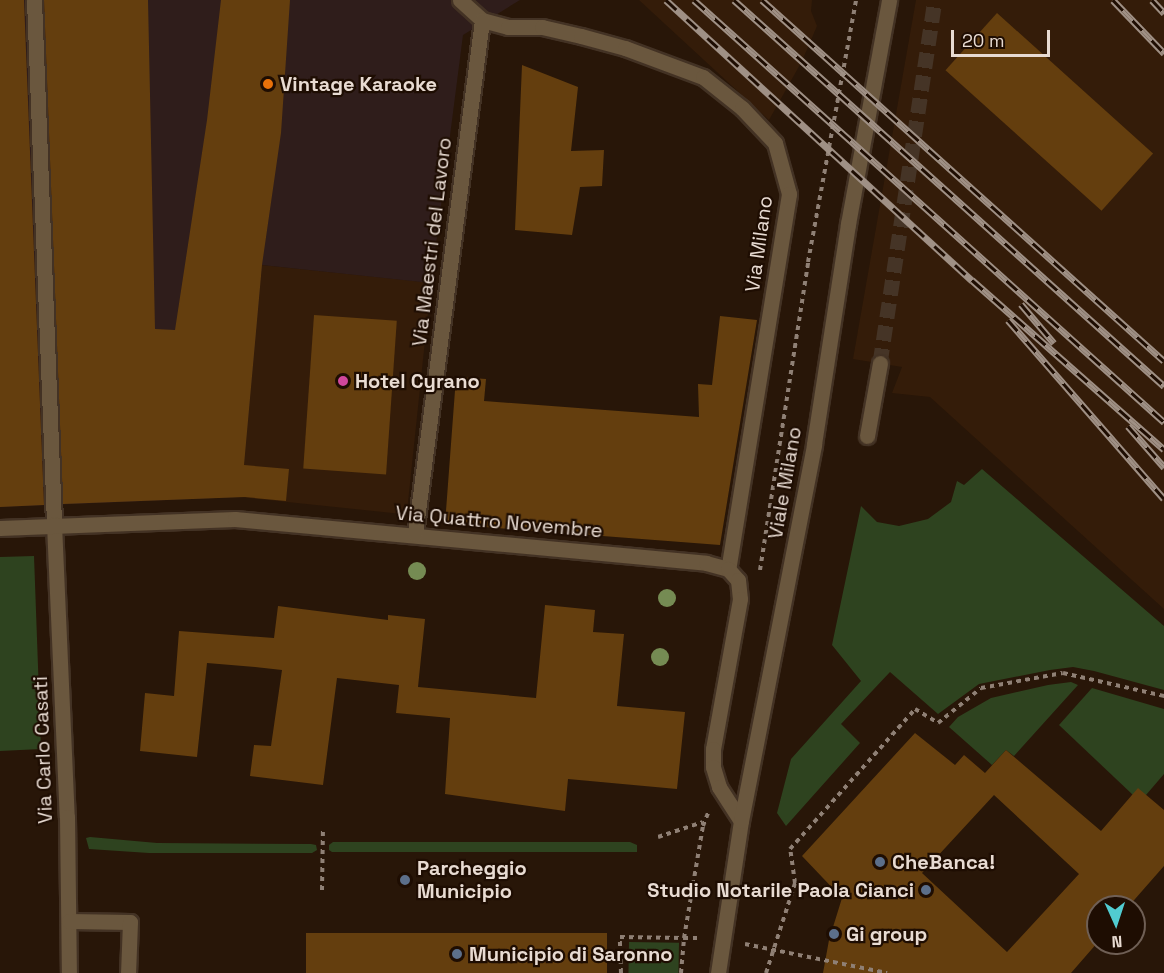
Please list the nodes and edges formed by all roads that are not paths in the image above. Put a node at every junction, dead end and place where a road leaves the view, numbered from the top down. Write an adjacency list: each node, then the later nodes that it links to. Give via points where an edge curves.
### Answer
1 (34, 0): 7 (street, Via Carlo Casati)
2 (460, 0): 4 (street)
3 (889, 0): 11 (street, Viale Milano, via 799,529)
4 (482, 20): 9 (street, Via Maestri del Lavoro); 10 (street, Via Milano, via 581,36 703,77 742,108 775,143 789,194)
5 (880, 363): 6 (street)
6 (867, 436)
7 (54, 524): 8 (street, Via Quattro Novembre); 9 (street, Via Quattro Novembre, via 235,519); 12 (street, Via Carlo Casati)
8 (0, 528)
9 (415, 534): 10 (street, Via Quattro Novembre, via 706,563)
10 (728, 569): 11 (street, via 738,580 740,598 713,768 719,787)
11 (741, 821): 15 (street, Viale Milano)
12 (69, 921): 13 (street, Via Carlo Casati); 14 (street, via 130,922)
13 (69, 973)
14 (128, 973)
15 (718, 973)

